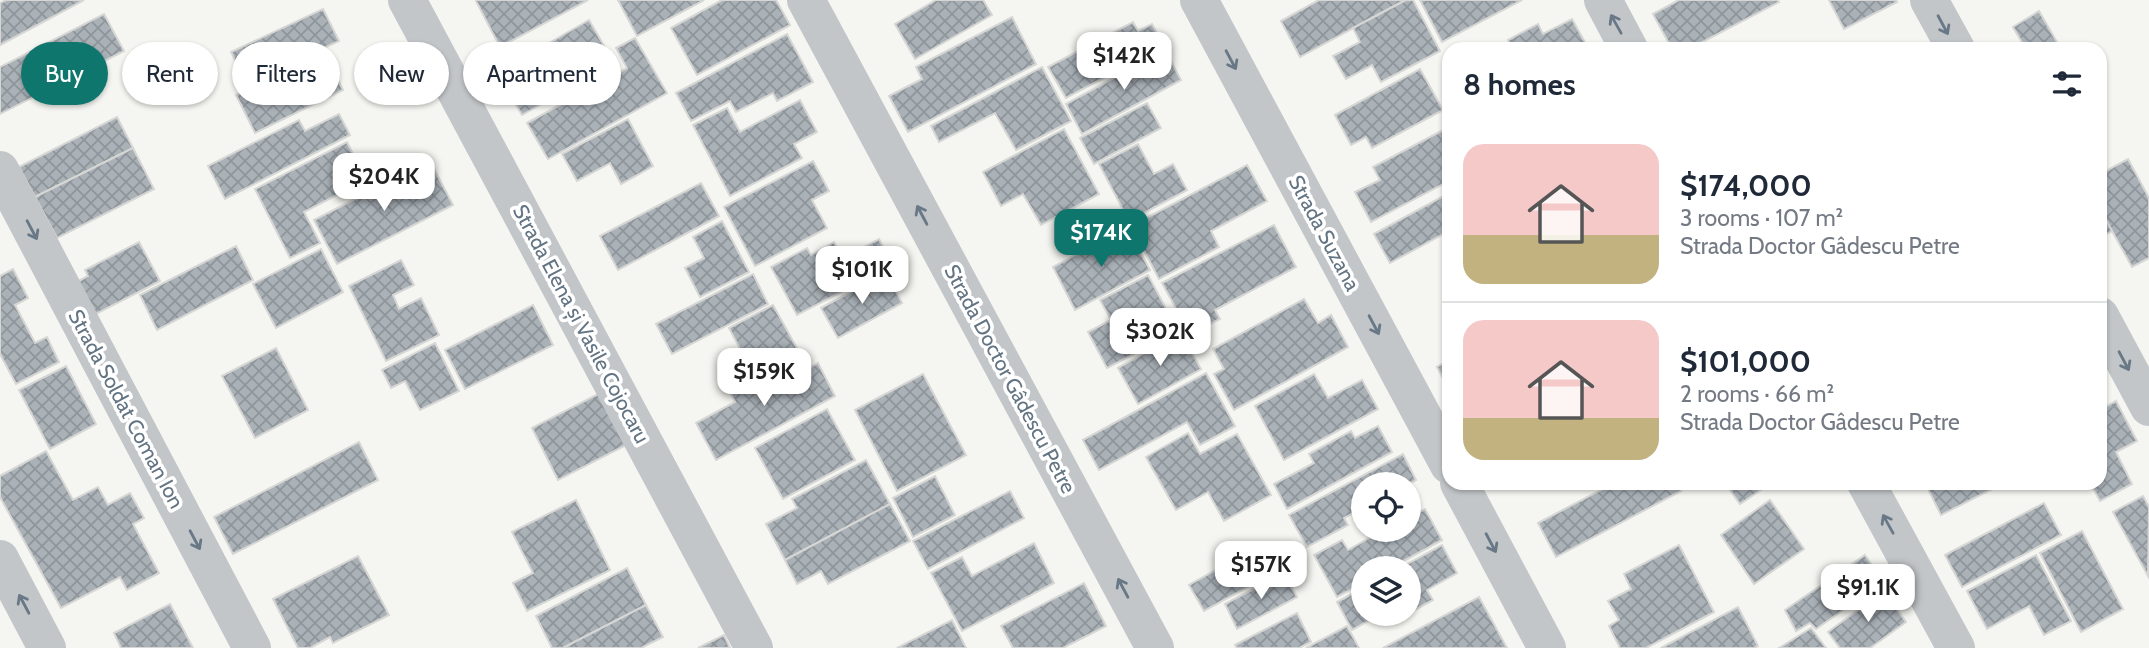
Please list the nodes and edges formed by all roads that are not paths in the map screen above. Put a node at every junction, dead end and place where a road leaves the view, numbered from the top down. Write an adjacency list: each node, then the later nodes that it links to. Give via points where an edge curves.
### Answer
1 (407, 0): 17 (street, Strada Elena și Vasile Cojocaru)
2 (806, 0): 18 (street, Strada Doctor Gâdescu Petre, one-way to 2)
3 (1199, 0): 11 (street, Strada Suzana, one-way to 11)
4 (1603, 0): 6 (street, one-way to 4)
5 (1929, 0): 7 (street, one-way to 7)
6 (1625, 42)
7 (1952, 42)
8 (0, 170): 16 (street, Strada Soldat Coman Ion, one-way to 16)
9 (2107, 329): 10 (street, one-way to 10)
10 (2149, 407)
11 (1442, 452)
12 (1462, 490): 19 (street, one-way to 19)
13 (1870, 490): 20 (street, one-way to 13)
14 (0, 559): 15 (street, one-way to 14)
15 (47, 648)
16 (252, 648)
17 (754, 648)
18 (1155, 648)
19 (1547, 648)
20 (1955, 648)

